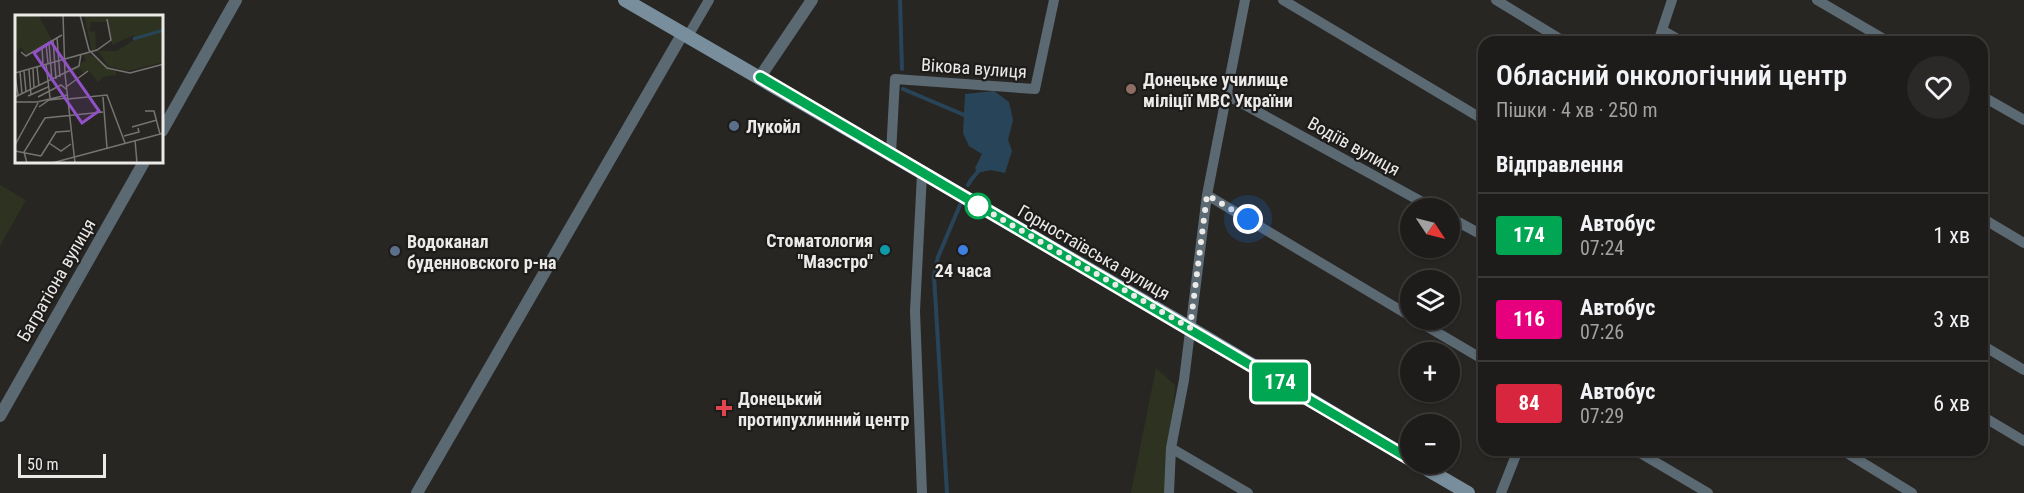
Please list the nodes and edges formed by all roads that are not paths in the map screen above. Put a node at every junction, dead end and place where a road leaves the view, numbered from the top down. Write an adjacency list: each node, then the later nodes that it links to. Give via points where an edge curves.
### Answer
1 (236, 0): 22 (street)
2 (625, 0): 12 (main road, Горностаївська вулиця)
3 (709, 0): 12 (street)
4 (812, 0): 17 (street)
5 (1054, 0): 23 (street, Вікова вулиця, via 1035,89 895,79)
6 (1245, 0): 18 (street)
7 (1283, 0): 20 (street)
8 (1497, 0): 13 (street)
9 (1672, 0): 11 (street)
10 (1817, 0): 16 (street)
11 (1662, 30): 14 (street); 15 (street)
12 (686, 35): 17 (main road, Горностаївська вулиця); 47 (street)
13 (1555, 36)
14 (1660, 36)
15 (1672, 36)
16 (1879, 36)
17 (760, 77): 23 (main road, Горностаївська вулиця)
18 (1227, 95): 26 (street); 27 (street, Водіїв вулиця)
19 (1988, 99): 21 (street)
20 (1478, 116)
21 (2024, 120)
22 (164, 126)
23 (891, 154): 25 (main road, Горностаївська вулиця)
24 (143, 164): 38 (street, Багратіона вулиця)
25 (922, 174): 33 (main road, Горностаївська вулиця); 48 (street, via 915,311)
26 (1207, 195): 32 (street); 33 (street)
27 (1415, 198)
28 (1988, 222): 31 (street)
29 (1460, 223): 30 (street)
30 (1478, 233)
31 (2024, 243)
32 (1400, 310)
33 (1190, 328): 41 (street); 42 (main road, Горностаївська вулиця)
34 (1433, 330): 36 (street)
35 (1988, 349): 37 (street)
36 (1478, 356)
37 (2024, 370)
38 (0, 416)
39 (1988, 420): 40 (street)
40 (2024, 441)
41 (1171, 448): 49 (street); 50 (street)
42 (1400, 453)
43 (1516, 456): 52 (street)
44 (1645, 456): 53 (street)
45 (1852, 456): 54 (street)
46 (1435, 474): 51 (main road)
47 (417, 493)
48 (922, 493)
49 (1169, 493)
50 (1248, 493)
51 (1468, 493)
52 (1501, 493)
53 (1708, 493)
54 (1912, 493)

